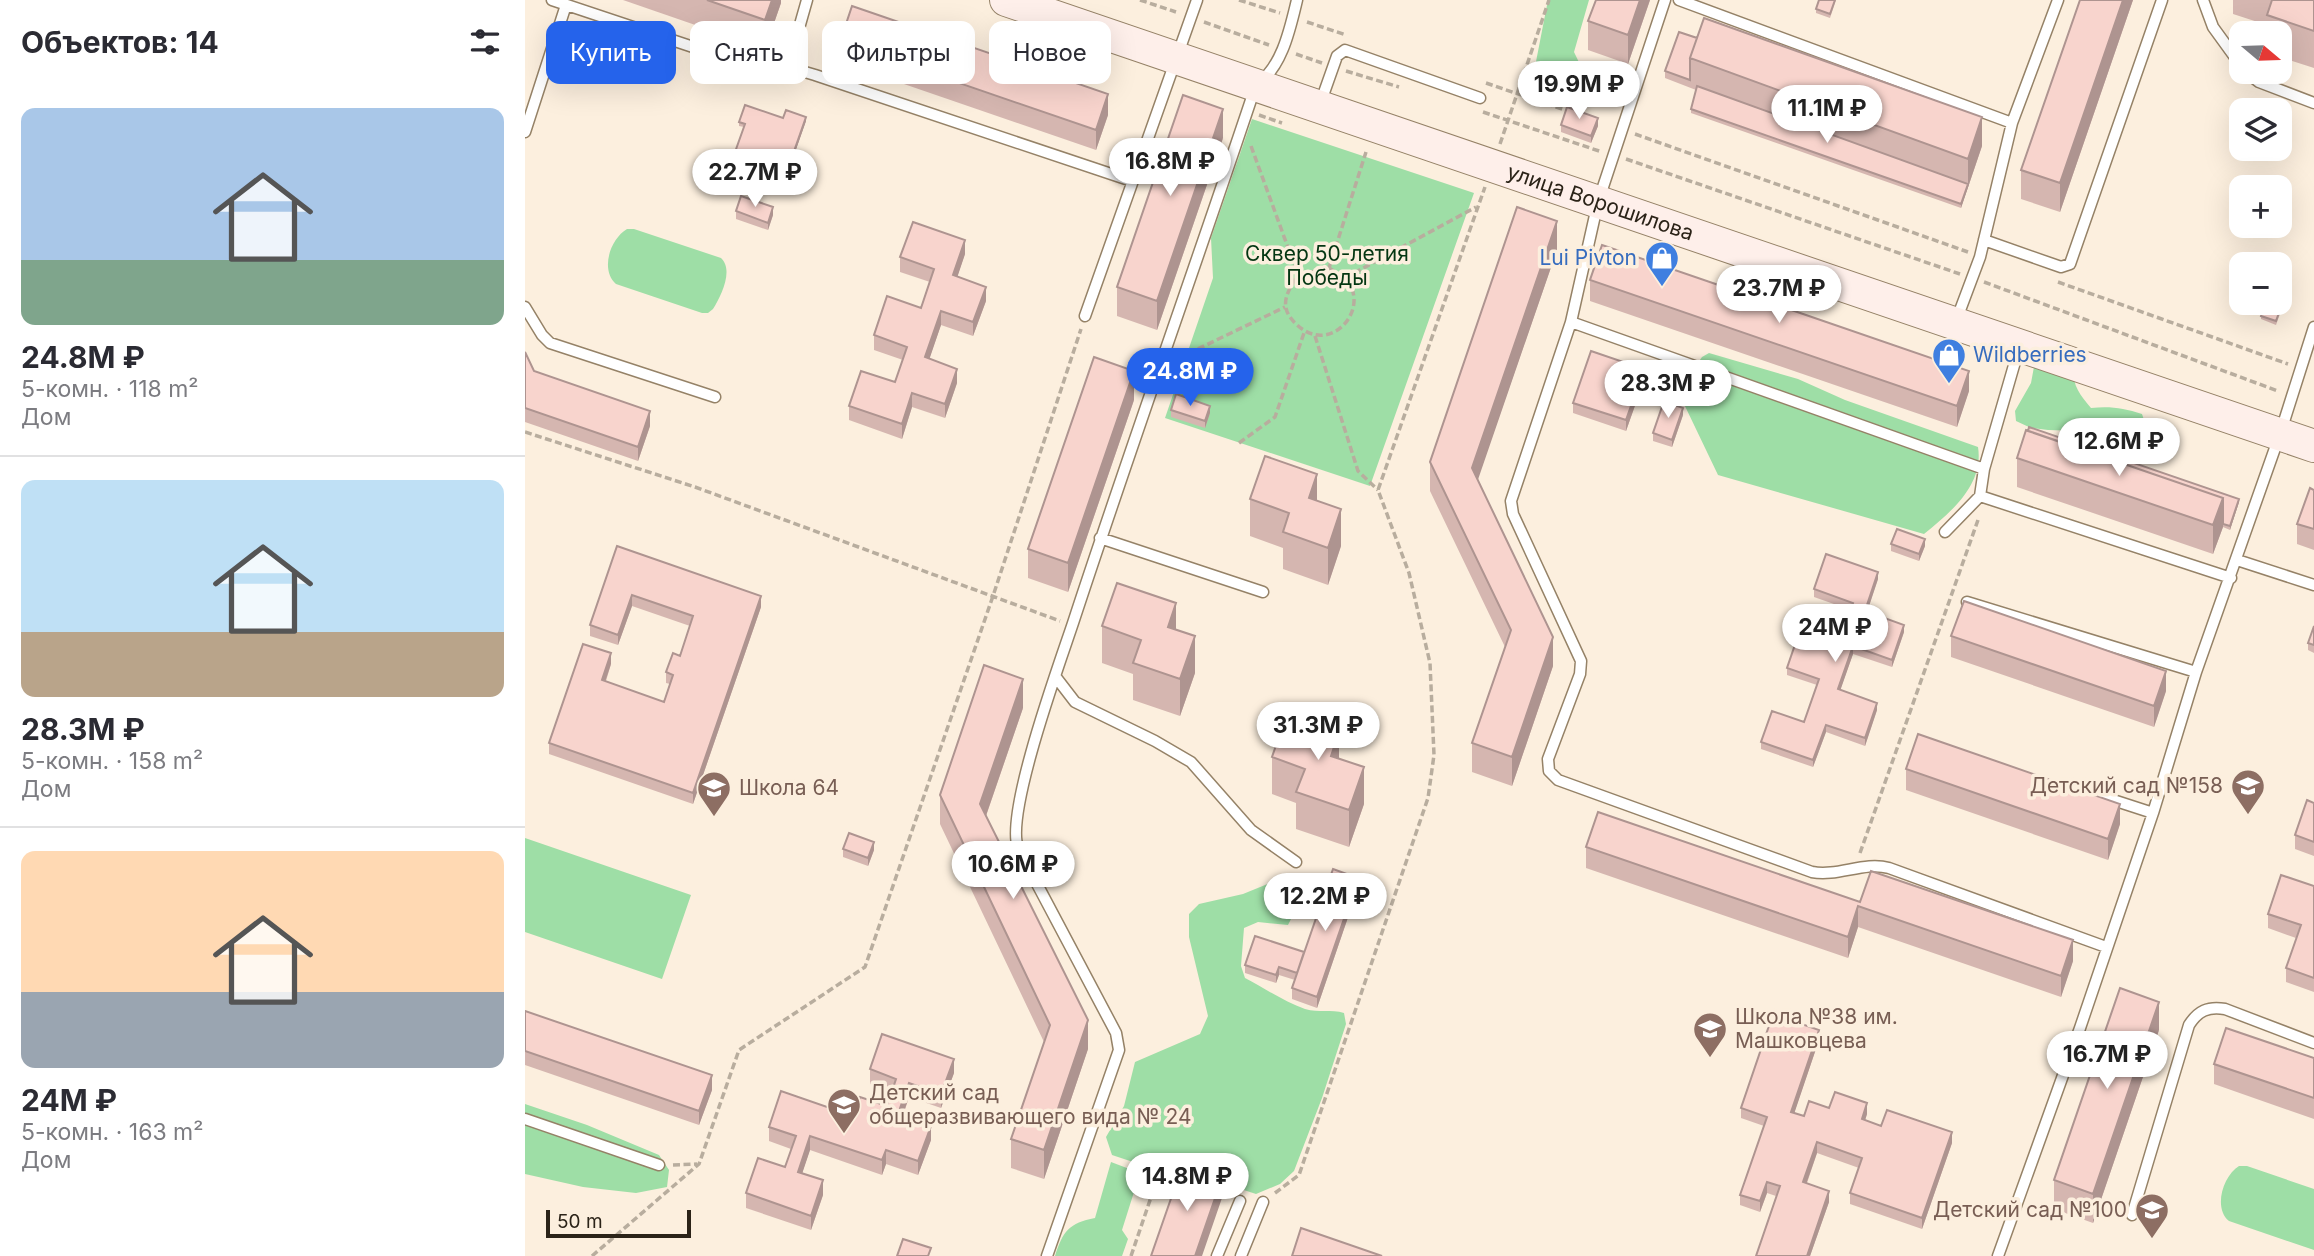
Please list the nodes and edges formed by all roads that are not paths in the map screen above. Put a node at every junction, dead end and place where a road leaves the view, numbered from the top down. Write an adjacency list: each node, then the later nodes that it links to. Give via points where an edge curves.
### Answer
1 (552, 0): 11 (lane)
2 (807, 0): 12 (lane)
3 (1006, 0): 15 (main road, улица Ворошилова)
4 (1197, 0): 15 (lane)
5 (1297, 0): 18 (lane, via 1282,50 1271,71)
6 (1665, 0): 25 (lane)
7 (1679, 0): 22 (lane)
8 (2058, 0): 22 (lane)
9 (2162, 0): 26 (lane, via 2070,264 2061,267)
10 (2203, 0): 14 (lane, via 2213,27)
11 (566, 5): 13 (lane); 23 (lane)
12 (801, 21)
13 (690, 46)
14 (2229, 49)
15 (1177, 58): 18 (main road, улица Ворошилова); 24 (lane)
16 (808, 74): 24 (lane)
17 (2264, 84): 20 (lane)
18 (1256, 85): 21 (main road, улица Ворошилова); 39 (lane)
19 (1480, 98): 21 (lane, via 1348,50 1339,53)
20 (2314, 103)
21 (1319, 107): 25 (main road, улица Ворошилова)
22 (2012, 123): 26 (lane)
23 (525, 132)
24 (1132, 181): 28 (lane)
25 (1598, 202): 29 (lane); 30 (main road, улица Ворошилова)
26 (1984, 240): 30 (lane)
27 (525, 307): 33 (lane, via 542,335 555,345)
28 (1084, 317)
29 (1571, 322): 36 (lane); 50 (lane, via 1511,500 1513,514 1581,661 1548,759 1549,771 1558,780 1812,872 1889,868)
30 (1955, 324): 32 (main road, улица Ворошилова)
31 (2314, 327): 34 (lane)
32 (2019, 345): 34 (main road, улица Ворошилова); 36 (lane)
33 (715, 397)
34 (2280, 434): 35 (main road, улица Ворошилова); 40 (lane)
35 (2314, 446)
36 (1984, 469): 37 (lane)
37 (1983, 497): 38 (lane); 41 (lane)
38 (1945, 532)
39 (1100, 538): 43 (lane); 46 (lane)
40 (2237, 560): 41 (lane); 42 (lane)
41 (2231, 578): 45 (lane)
42 (2314, 585)
43 (1263, 592)
44 (1967, 601): 45 (lane)
45 (2196, 672): 48 (lane)
46 (1055, 676): 49 (lane, via 1075,702 1191,762 1251,830); 57 (lane, via 1019,798 1015,841 1116,1033 1119,1050)
47 (2062, 784): 48 (lane)
48 (2153, 813): 50 (lane)
49 (1296, 862)
50 (2106, 947): 60 (lane)
51 (2314, 1043): 56 (lane, via 2225,1009 2215,1007 2195,1016)
52 (525, 1119): 53 (lane)
53 (659, 1166)
54 (1240, 1201): 58 (lane)
55 (1263, 1202): 59 (lane)
56 (2132, 1215)
57 (1047, 1256)
58 (1217, 1256)
59 (1241, 1256)
60 (1998, 1256)

